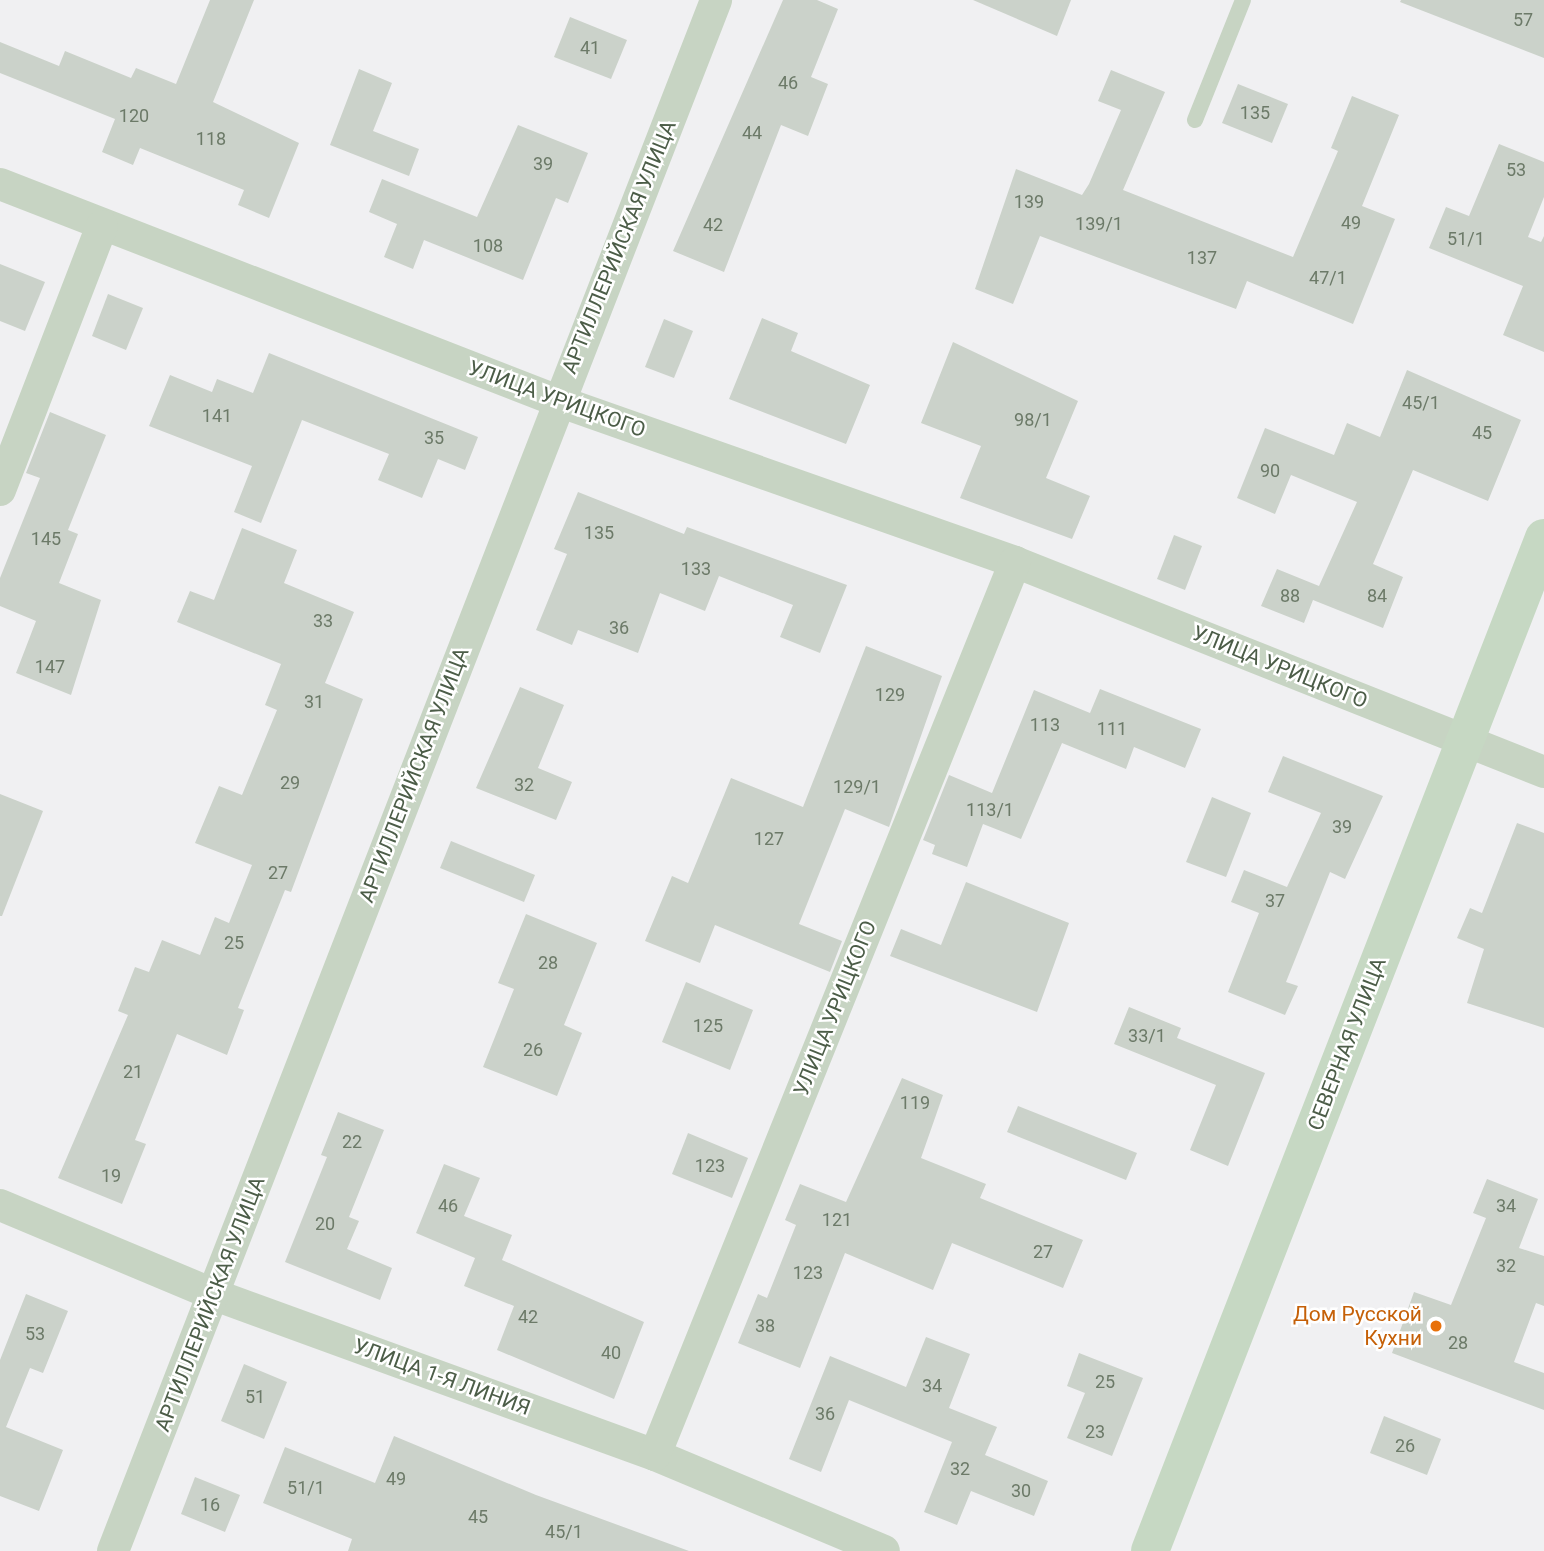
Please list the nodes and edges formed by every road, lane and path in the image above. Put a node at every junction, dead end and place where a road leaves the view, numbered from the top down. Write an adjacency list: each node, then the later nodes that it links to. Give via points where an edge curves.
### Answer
1 (716, 0): 6 (street, АРТИЛЛЕРИЙСКАЯ УЛИЦА)
2 (1243, 0): 3 (lane)
3 (1195, 120)
4 (0, 184): 5 (street, УЛИЦА УРИЦКОГО)
5 (102, 226): 6 (street, УЛИЦА УРИЦКОГО); 7 (street)
6 (558, 401): 9 (street, УЛИЦА УРИЦКОГО); 13 (street, АРТИЛЛЕРИЙСКАЯ УЛИЦА)
7 (0, 490)
8 (1544, 538): 10 (main road, СЕВЕРНАЯ УЛИЦА)
9 (1015, 562): 10 (street, УЛИЦА УРИЦКОГО); 14 (street, УЛИЦА УРИЦКОГО)
10 (1465, 740): 11 (street, УЛИЦА УРИЦКОГО); 17 (main road, СЕВЕРНАЯ УЛИЦА)
11 (1544, 772)
12 (0, 1205): 13 (street, УЛИЦА 1-Я ЛИНИЯ)
13 (215, 1295): 14 (street, УЛИЦА 1-Я ЛИНИЯ); 15 (street, АРТИЛЛЕРИЙСКАЯ УЛИЦА)
14 (655, 1455): 16 (street, УЛИЦА 1-Я ЛИНИЯ)
15 (113, 1551)
16 (884, 1551)
17 (1150, 1551)

